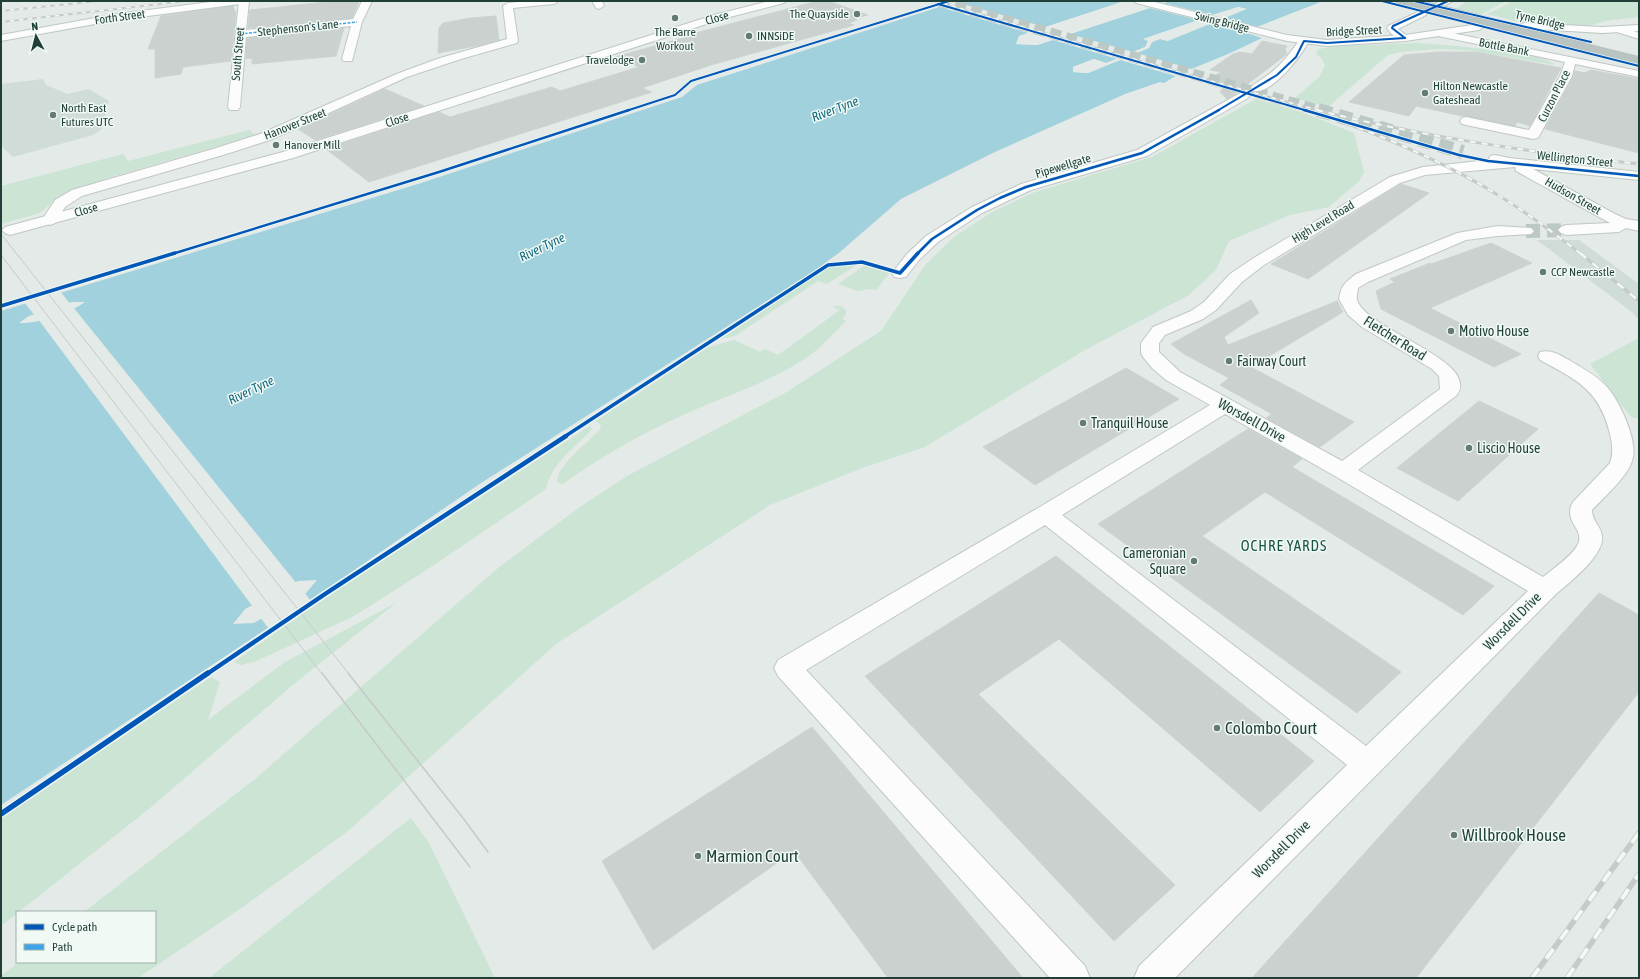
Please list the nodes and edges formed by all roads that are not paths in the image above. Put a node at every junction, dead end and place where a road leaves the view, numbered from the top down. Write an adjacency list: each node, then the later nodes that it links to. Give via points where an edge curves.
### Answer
1 (240, 1): 21 (street, Forth Street, via 117,17)
2 (244, 1): 19 (street, South Street)
3 (367, 1): 11 (street)
4 (554, 1): 33 (street, Hanover Street, via 508,6 513,41 414,71 264,137 76,193 57,205)
5 (781, 1): 33 (street, Close, via 722,16 275,159)
6 (1139, 1): 17 (street, Swing Bridge)
7 (1401, 1): 25 (highway, Tyne Bridge, bridge)
8 (1448, 1): 9 (street)
9 (1437, 6)
10 (1422, 13): 22 (street, via 1392,28)
11 (357, 22): 19 (street, Stephenson's Lane); 24 (street)
12 (1525, 26): 16 (street)
13 (1479, 27): 15 (street, Bridge Street)
14 (1639, 28): 16 (street)
15 (1455, 29): 18 (street, Bridge Street); 26 (street, Bottle Bank, via 1480,38 1559,53 1568,56)
16 (1621, 30): 20 (street)
17 (1259, 31): 23 (street, Bridge Street)
18 (1436, 33): 22 (street, Bridge Street); 26 (street, Bottle Bank)
19 (240, 34): 28 (street, South Street)
20 (1639, 36)
21 (1, 38)
22 (1405, 38): 23 (street, Bridge Street, via 1327,43)
23 (1304, 41): 39 (street, Pipewellgate, via 1296,57 1277,75 1250,92 1142,153 1026,187 977,210 932,239)
24 (348, 59)
25 (1639, 60)
26 (1571, 61): 27 (street, Bottle Bank); 29 (street, Curzon Place, via 1566,76 1533,135)
27 (1639, 74)
28 (234, 107)
29 (1466, 121)
30 (1463, 152): 31 (street)
31 (1509, 162): 32 (street, Wellington Street); 34 (street, Hudson Street); 40 (street, High Level Road, via 1439,168 1387,184 1258,262 1236,278 1210,306 1197,315)
32 (1639, 176)
33 (50, 220): 36 (street, Close)
34 (1622, 223): 35 (street, Hudson Street); 37 (street, via 1619,227 1607,229)
35 (1639, 226)
36 (10, 230)
37 (1566, 230)
38 (1526, 231): 43 (street, Fletcher Road, via 1463,236 1362,278 1350,287 1347,297 1352,308 1363,320 1434,362 1447,373 1451,383 1450,391)
39 (900, 273)
40 (1159, 331): 42 (street, Worsdell Drive, via 1150,343 1150,353 1160,365 1173,376)
41 (1547, 356): 45 (street, via 1580,374 1600,391 1618,427 1623,456 1620,466 1581,508 1580,517 1592,536 1591,544 1579,560)
42 (1225, 405): 43 (street, Worsdell Drive); 44 (street)
43 (1343, 471): 45 (street, Worsdell Drive)
44 (1046, 514): 46 (street); 47 (street, via 787,668)
45 (1545, 589): 46 (street, Worsdell Drive)
46 (1367, 764): 48 (street, Worsdell Drive)
47 (1073, 978)
48 (1150, 978)

